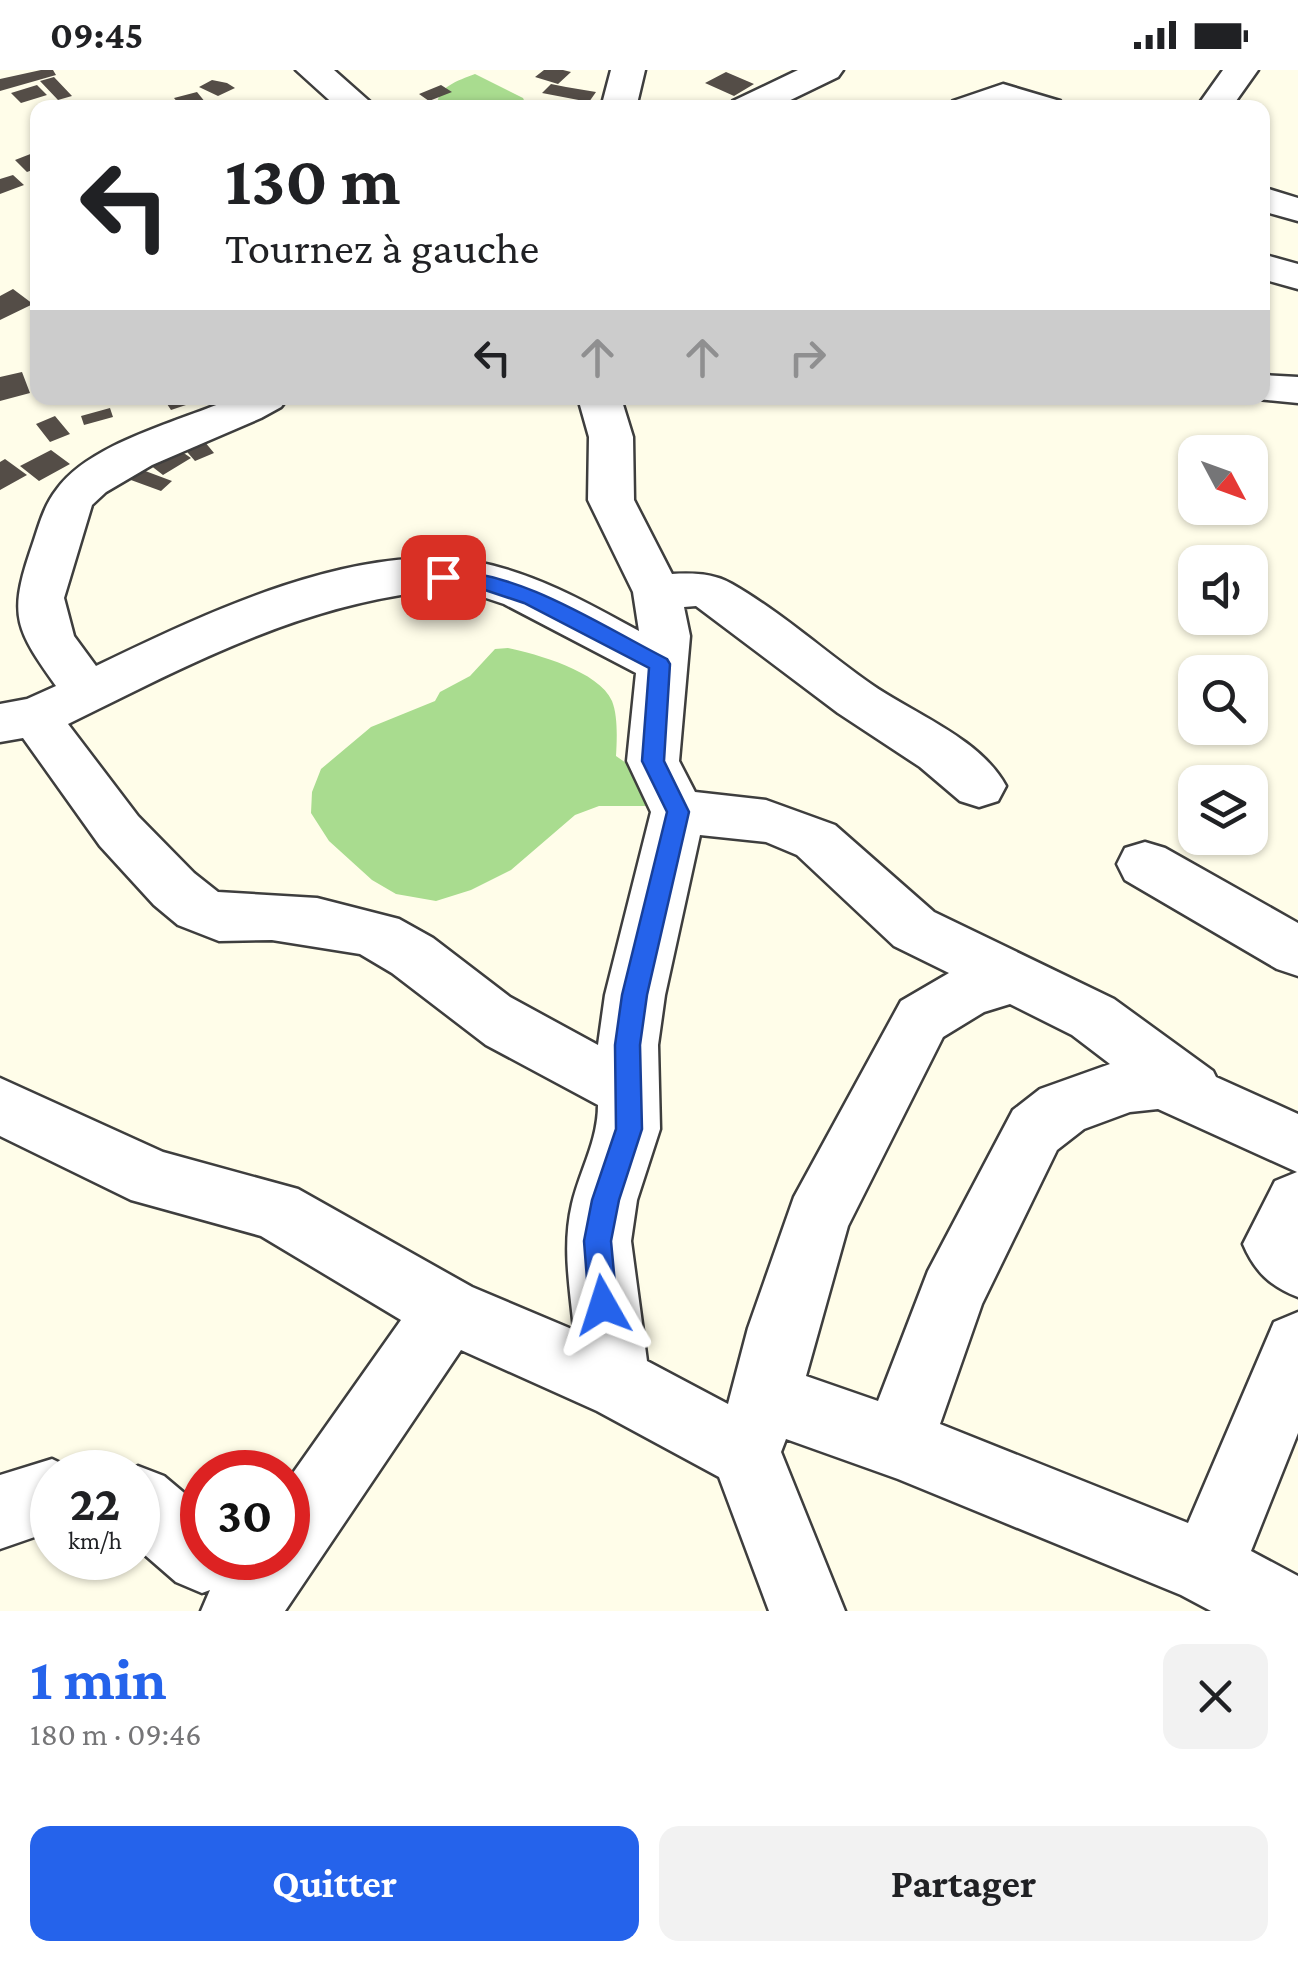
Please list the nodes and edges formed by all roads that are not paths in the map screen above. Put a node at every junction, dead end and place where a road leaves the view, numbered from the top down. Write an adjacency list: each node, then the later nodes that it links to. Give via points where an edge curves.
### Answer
1 (313, 70): 5 (street)
2 (628, 70): 6 (street)
3 (826, 70): 7 (street)
4 (1240, 70): 10 (street)
5 (350, 100)
6 (620, 100)
7 (762, 100)
8 (987, 100): 9 (street, via 1004,94)
9 (1023, 100)
10 (1219, 100)
11 (1270, 201): 12 (street)
12 (1298, 210)
13 (1270, 268): 14 (street)
14 (1298, 277)
15 (1270, 388): 16 (street)
16 (1298, 390)
17 (253, 405): 21 (street, via 173,438 76,494 62,519 40,600 44,624)
18 (602, 405): 19 (street, via 611,438 611,500)
19 (657, 592): 20 (street, via 665,636); 23 (street, via 713,594)
20 (660, 664): 21 (street, via 492,583 391,579 268,610); 24 (street, via 653,761)
21 (88, 693): 22 (street)
22 (18, 720): 28 (street, via 148,863 202,911 388,940 470,1002)
23 (978, 786)
24 (678, 812): 27 (street, via 797,828 914,929); 28 (street, via 634,995)
25 (1145, 864): 26 (street)
26 (1298, 952)
27 (1015, 978): 29 (street, via 1093,1017); 37 (street, via 968,992 922,1018 817,1219)
28 (629, 1092): 36 (street, via 629,1129 598,1241 610,1358)
29 (1202, 1098): 31 (street); 38 (street, via 1162,1082 1130,1085 1062,1109 1035,1130 952,1294)
30 (0, 1106): 34 (street, via 154,1179 275,1210)
31 (1298, 1144)
32 (1298, 1202): 33 (street, via 1276,1244)
33 (1298, 1265)
34 (448, 1310): 36 (street); 40 (street)
35 (1298, 1346): 44 (street)
36 (622, 1386): 37 (street)
37 (755, 1425): 38 (street); 45 (street)
38 (898, 1444): 44 (street)
39 (30, 1502): 41 (street)
40 (310, 1511)
41 (0, 1512)
42 (160, 1519): 43 (street)
43 (180, 1535)
44 (1206, 1568): 46 (street)
45 (806, 1611)
46 (1286, 1611)

